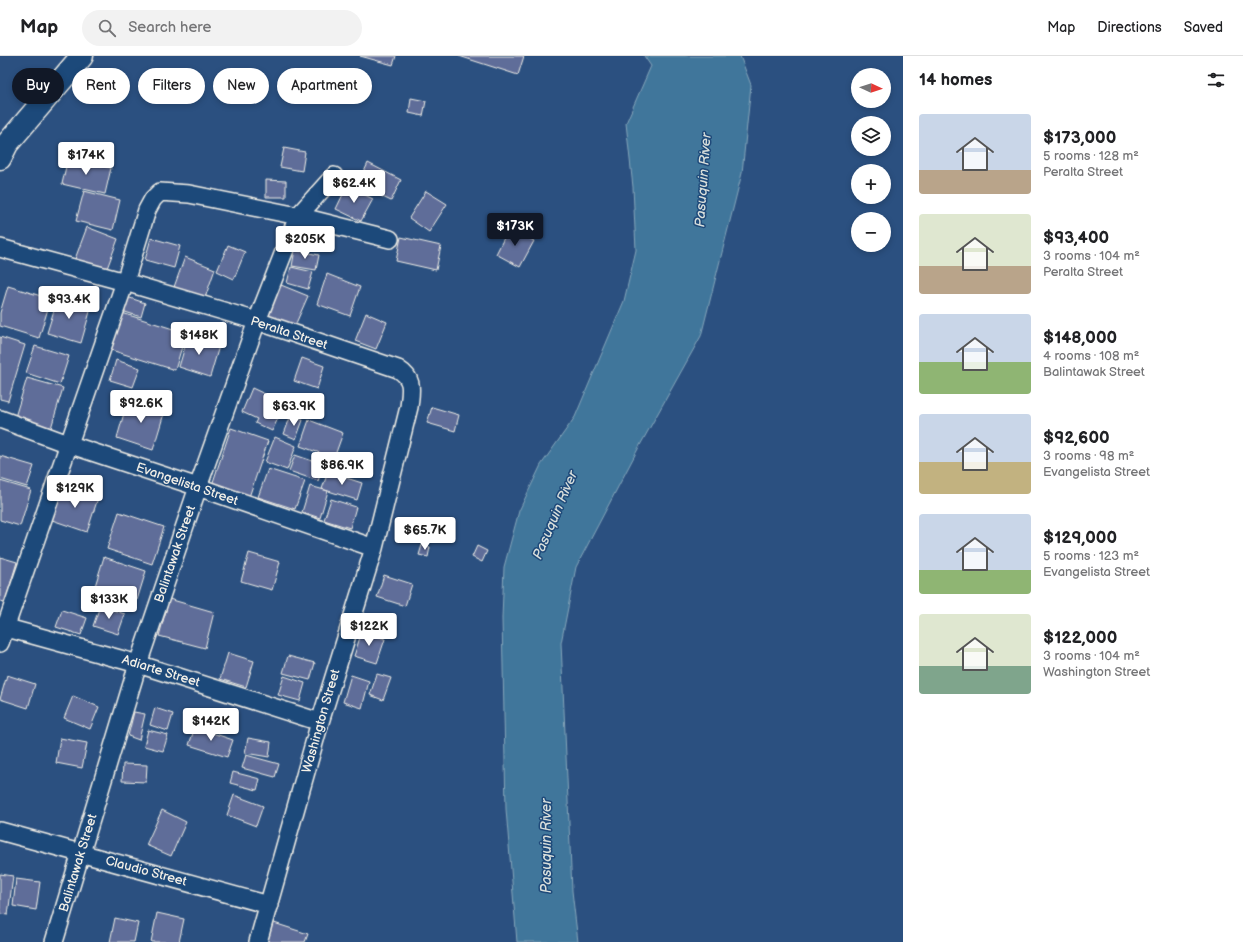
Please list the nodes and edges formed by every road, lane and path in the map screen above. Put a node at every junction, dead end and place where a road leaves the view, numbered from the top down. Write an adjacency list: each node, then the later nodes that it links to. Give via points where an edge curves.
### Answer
1 (82, 56): 2 (main road, via 7,144)
2 (0, 158)
3 (334, 176): 4 (street)
4 (298, 216): 5 (street); 7 (street, via 189,194 160,192 147,210); 8 (street, Balintawak Street)
5 (390, 238)
6 (0, 248): 7 (street, Peralta Street)
7 (125, 282): 8 (street, Peralta Street); 11 (street)
8 (257, 321): 9 (street, Peralta Street, via 398,369 406,375 410,383); 12 (street, Balintawak Street)
9 (409, 407): 13 (street, Washington Street)
10 (0, 419): 11 (street, Evangelista Street)
11 (68, 444): 12 (street, Evangelista Street); 14 (street)
12 (198, 487): 13 (street, Evangelista Street); 15 (street, Balintawak Street)
13 (374, 548): 16 (street, Washington Street)
14 (2, 632): 15 (street, Adiarte Street)
15 (138, 664): 16 (street, Adiarte Street); 18 (street, Balintawak Street)
16 (320, 722): 19 (street, Washington Street)
17 (0, 831): 18 (street, Claudio Street)
18 (82, 853): 19 (street, Claudio Street); 20 (street, Balintawak Street)
19 (269, 905): 21 (street, Washington Street)
20 (54, 942)
21 (258, 942)

